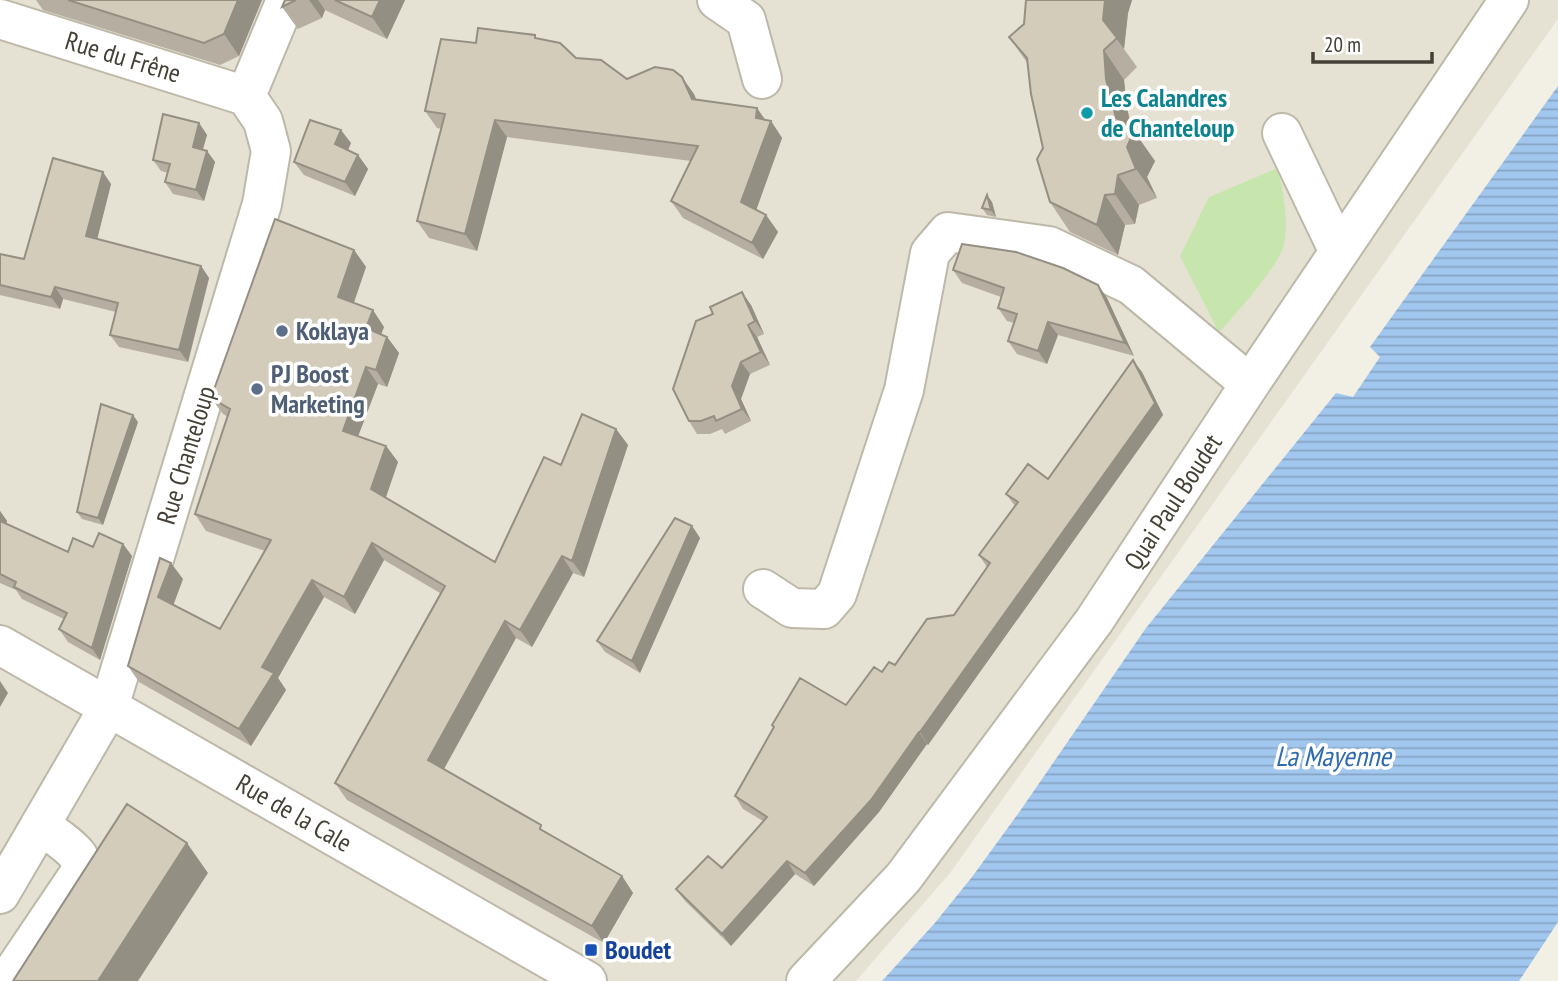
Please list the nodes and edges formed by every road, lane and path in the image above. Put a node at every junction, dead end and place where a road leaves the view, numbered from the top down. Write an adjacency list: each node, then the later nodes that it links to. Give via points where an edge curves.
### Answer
1 (286, 0): 6 (street)
2 (717, 0): 5 (street, via 746,20)
3 (1509, 0): 8 (street, Quai Paul Boudet)
4 (0, 19): 6 (street, Rue du Frêne)
5 (762, 79)
6 (246, 96): 12 (street, Rue Chanteloup, via 263,121 271,151 262,204)
7 (1282, 133): 8 (street)
8 (1339, 252): 9 (street, Quai Paul Boudet)
9 (1250, 384): 10 (street, via 1131,285 1049,246 948,232 930,253 904,390 837,594 824,610 792,608); 17 (street, Quai Paul Boudet, via 1069,655 903,878)
10 (763, 589)
11 (0, 645): 12 (street, Rue de la Cale)
12 (109, 707): 13 (street, Rue Chanteloup); 16 (street, Rue de la Cale)
13 (40, 825): 14 (street, Rue Chanteloup); 15 (street, via 78,857 79,874)
14 (0, 894)
15 (7, 981)
16 (587, 981)
17 (806, 981)

